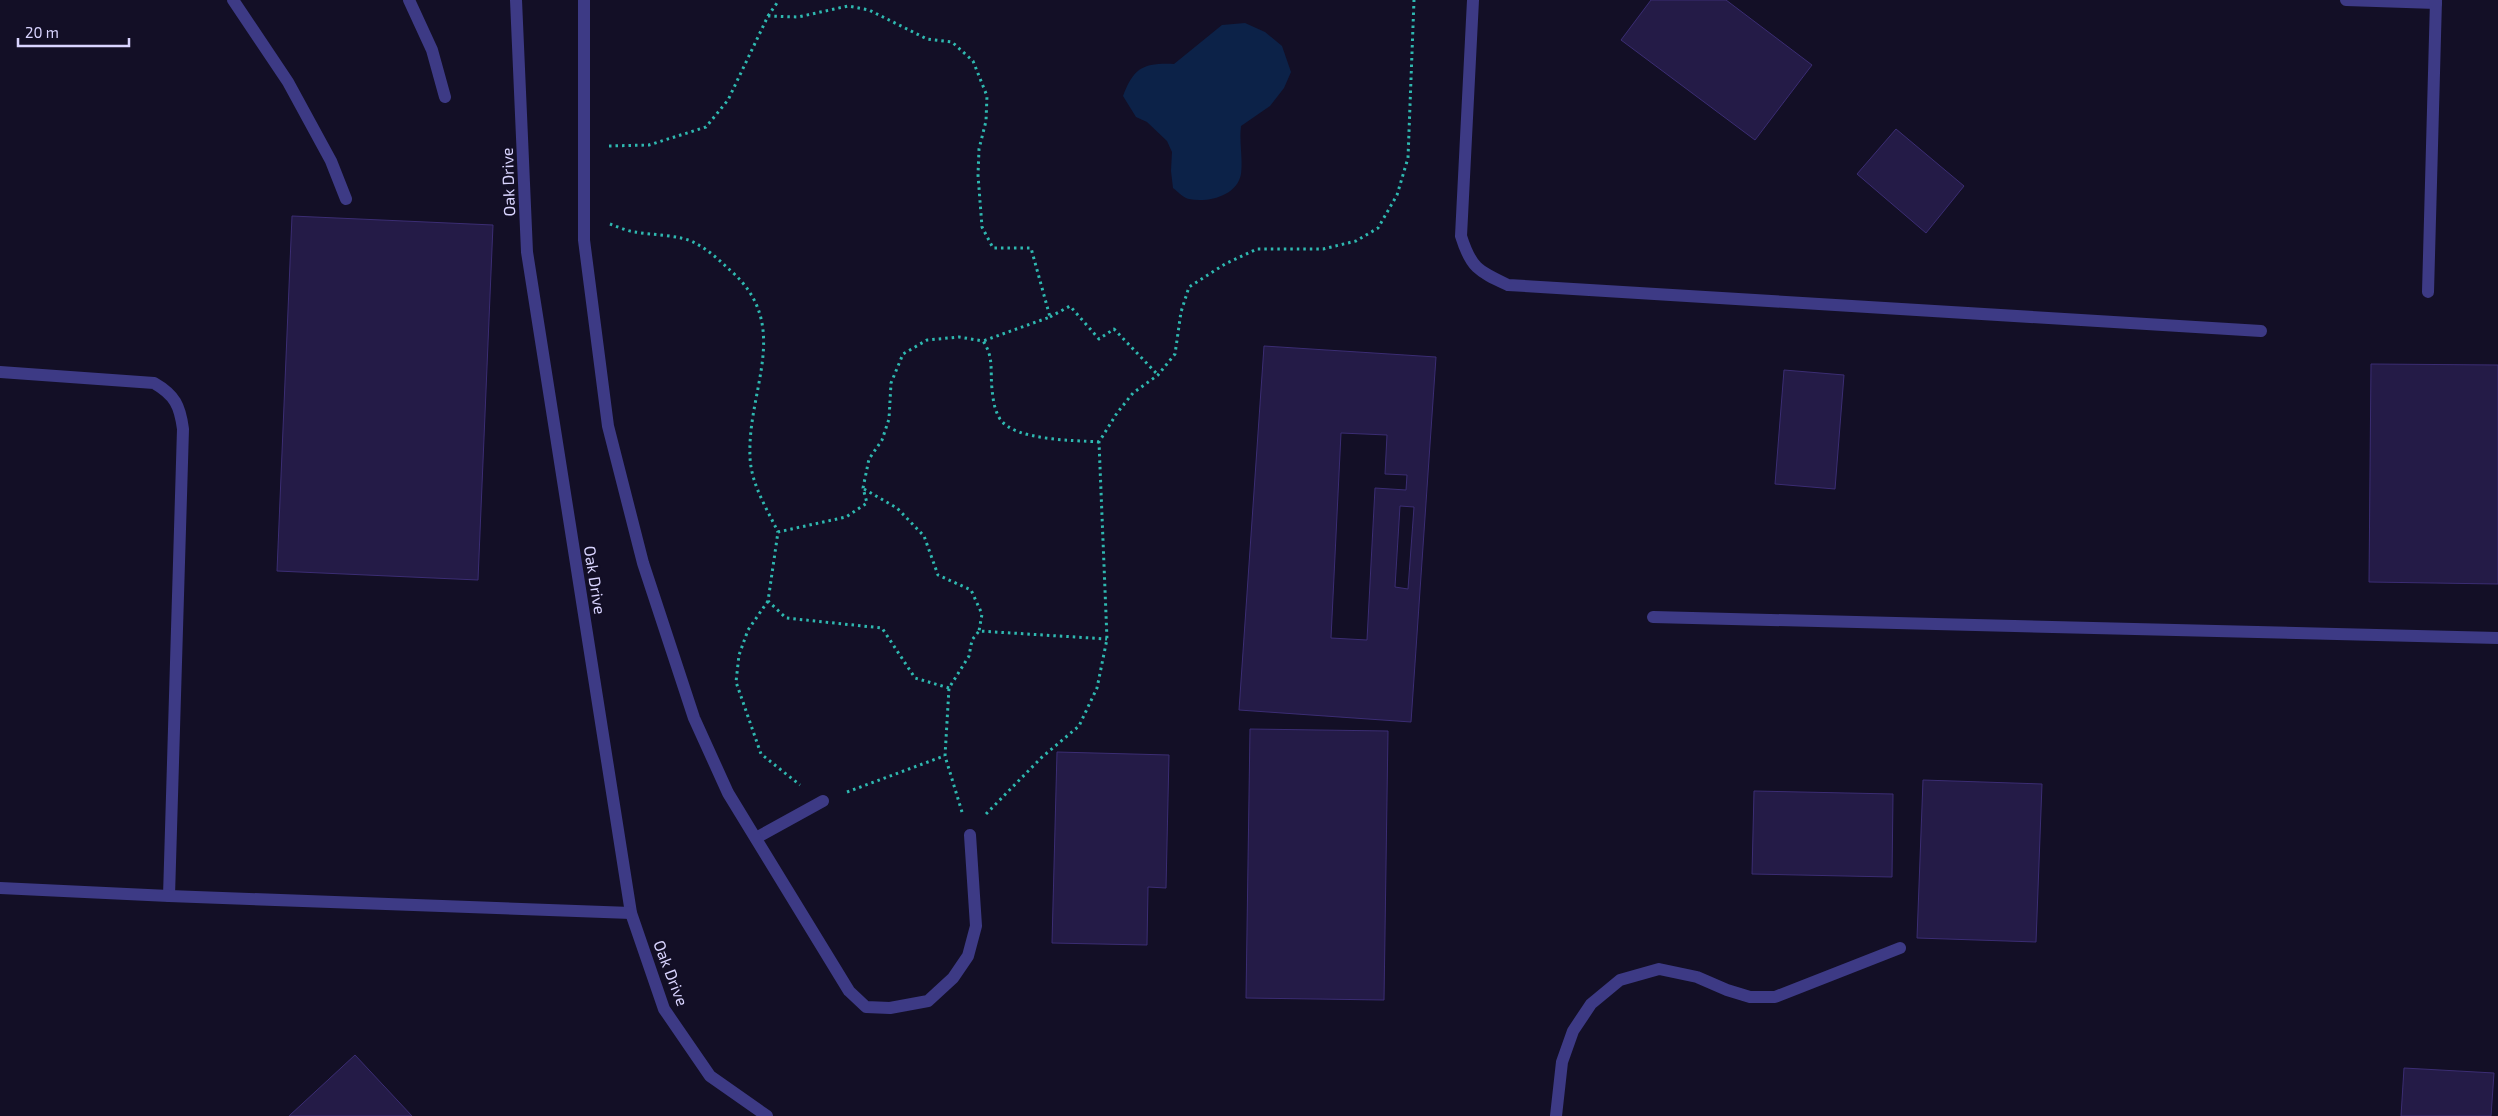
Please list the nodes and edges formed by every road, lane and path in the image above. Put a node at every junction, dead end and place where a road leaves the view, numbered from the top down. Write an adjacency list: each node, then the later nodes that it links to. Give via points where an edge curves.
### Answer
1 (233, 0): 13 (street, via 288,82 331,161)
2 (409, 0): 11 (street, via 432,50)
3 (516, 0): 36 (street, Oak Drive, via 527,252)
4 (584, 0): 33 (street, via 584,240 608,426 643,563 694,718 728,793)
5 (779, 0): 10 (path)
6 (1414, 0): 20 (path, via 1408,158 1397,195 1378,228 1356,241 1323,249 1257,250 1225,264 1188,287 1175,354)
7 (1473, 0): 17 (street, via 1461,236 1468,258 1483,274 1508,285)
8 (2346, 0): 9 (street)
9 (2436, 1): 15 (street)
10 (768, 16): 12 (path, via 728,100 706,127 649,145); 16 (path, via 798,17 848,6 870,10 927,39 952,42 973,61 987,96 978,167 982,227 993,248 1031,248)
11 (445, 97)
12 (602, 146)
13 (346, 198)
14 (604, 222): 23 (path, via 633,232 694,242 740,278 755,299 763,323 765,349 750,458 752,474)
15 (2428, 292)
16 (1050, 316): 18 (path); 20 (path, via 1070,306 1099,339 1114,329)
17 (2261, 331)
18 (983, 341): 21 (path, via 992,363 994,405 1001,420 1034,436); 22 (path, via 959,337 927,340 903,354 892,383 889,419 882,440 868,460)
19 (0, 372): 35 (street, via 154,383 170,392 181,413)
20 (1158, 375): 21 (path, via 1133,393)
21 (1099, 442): 28 (path)
22 (863, 488): 23 (path, via 867,503 846,517); 26 (path, via 898,508 924,536 938,575 971,590 982,614)
23 (778, 532): 24 (path)
24 (768, 602): 29 (path, via 786,618 882,628 915,678); 31 (path, via 745,639 739,655 736,682 761,754)
25 (1653, 617): 27 (street)
26 (978, 631): 28 (path); 29 (path, via 972,640 969,656)
27 (2498, 638)
28 (1107, 639): 32 (path, via 1097,688 1079,726 1012,785)
29 (949, 688): 30 (path)
30 (945, 756): 31 (path); 32 (path)
31 (823, 801): 33 (street)
32 (970, 835): 33 (street, via 976,926 968,956 953,978 928,1002 890,1008 866,1007 849,991)
33 (756, 838)
34 (0, 888): 35 (street)
35 (169, 896): 36 (street)
36 (631, 913): 38 (street, Oak Drive, via 664,1009 710,1076)
37 (1900, 948): 39 (street, via 1775,997 1750,997 1697,977 1659,969 1620,980 1591,1004 1573,1031 1562,1062)
38 (767, 1116)
39 (1556, 1116)

